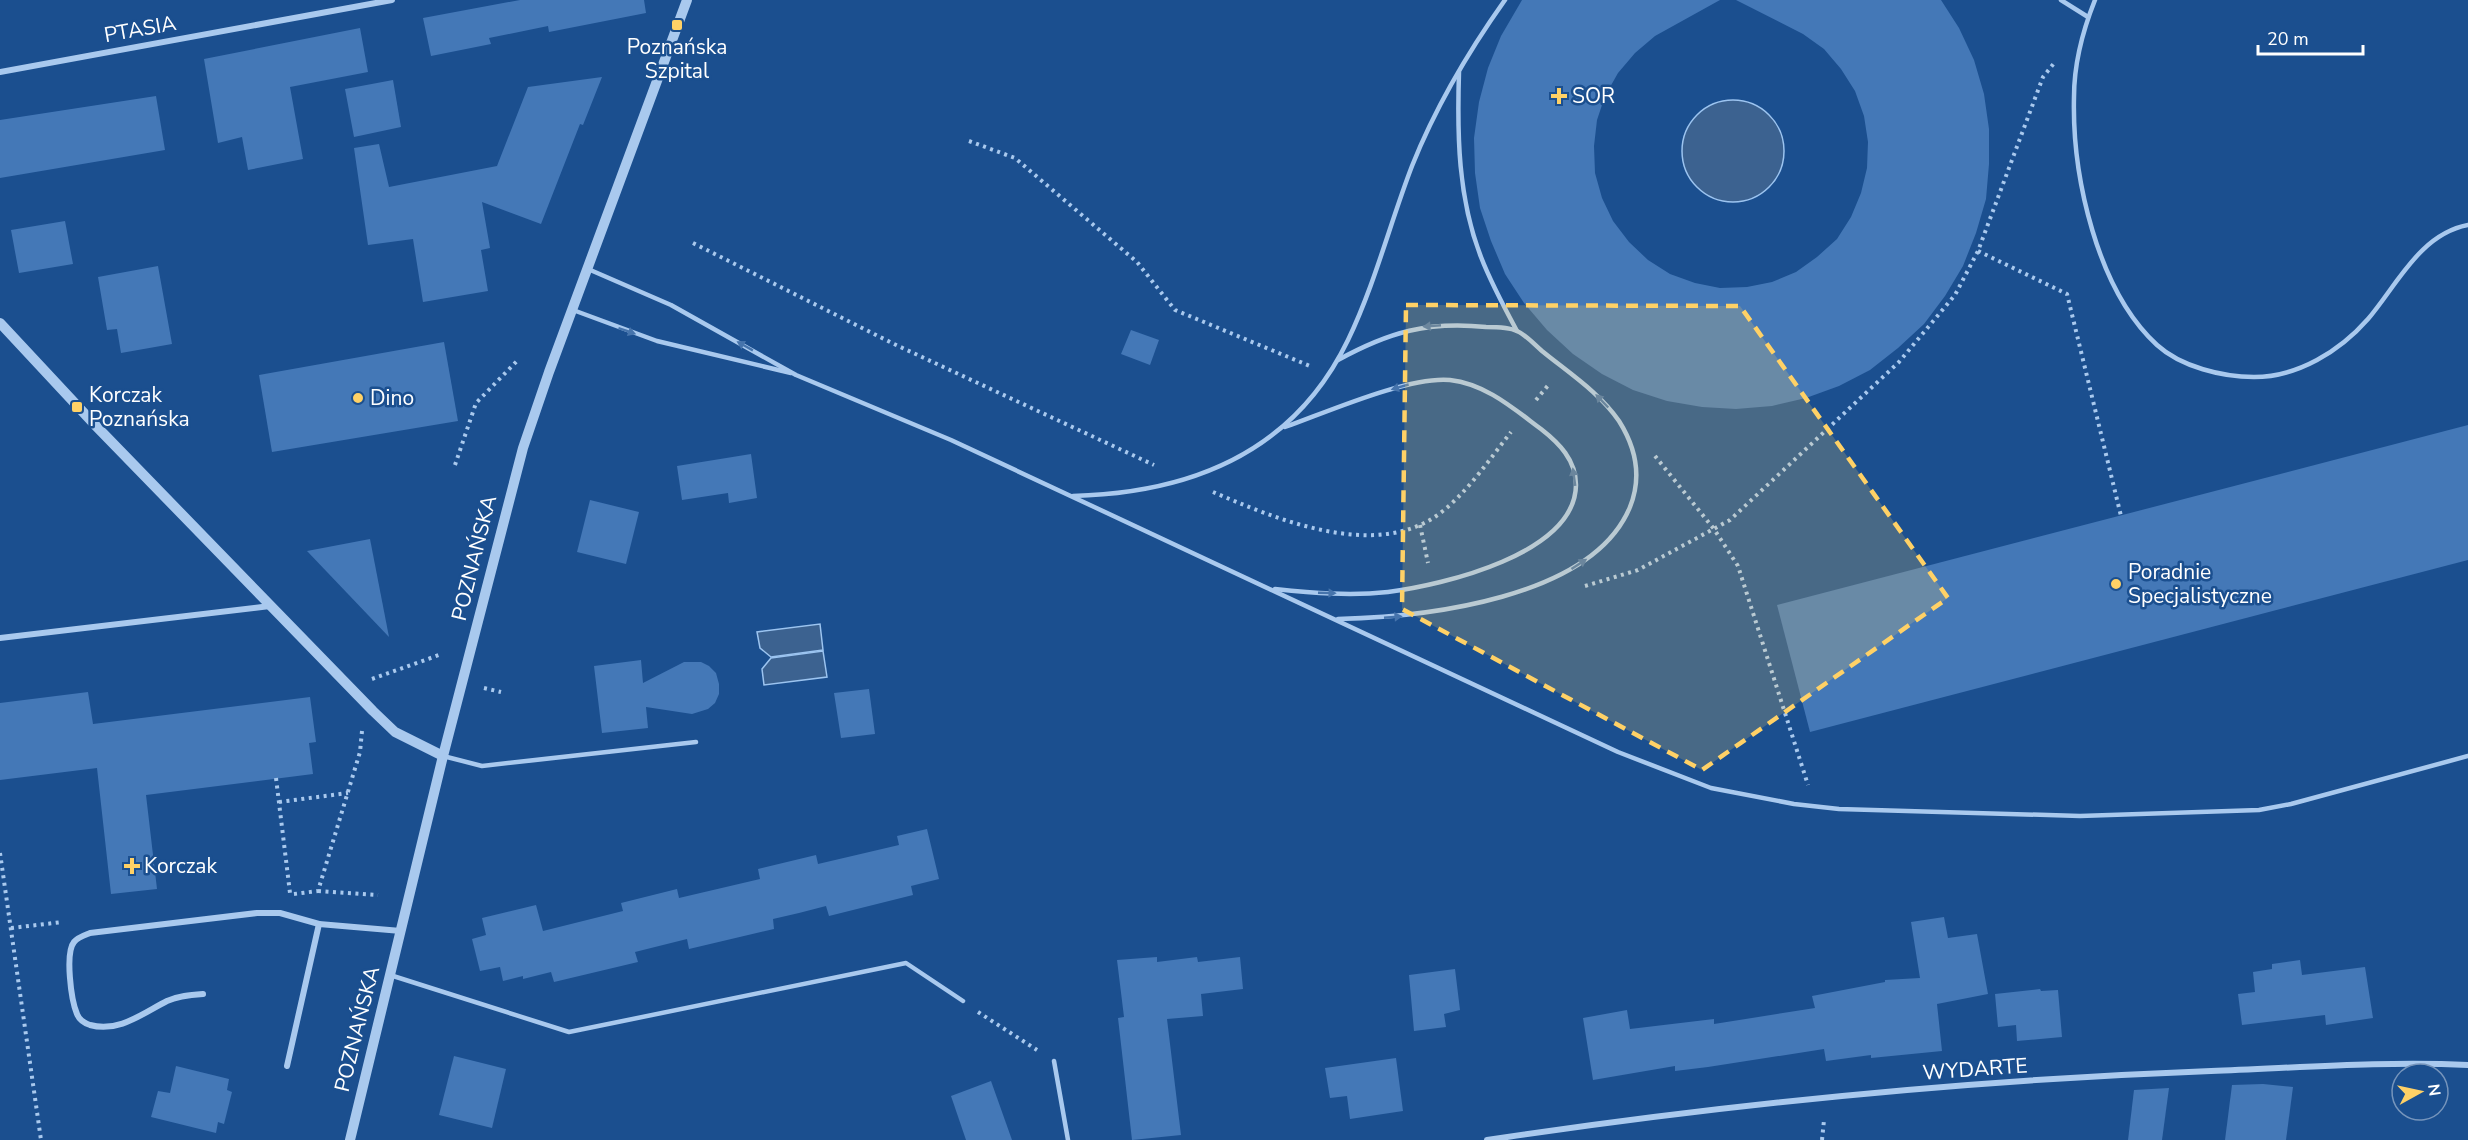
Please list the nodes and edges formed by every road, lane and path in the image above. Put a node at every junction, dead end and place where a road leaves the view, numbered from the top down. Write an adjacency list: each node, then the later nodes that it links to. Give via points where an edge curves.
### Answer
1 (392, 0): 9 (street, PTASIA)
2 (687, 0): 14 (street, POZNAŃSKA)
3 (1505, 0): 8 (lane)
4 (2061, 0): 6 (lane)
5 (2095, 0): 6 (lane)
6 (2088, 17): 11 (lane, via 2074,96 2083,193 2104,263 2116,288 2146,333 2170,355 2204,369 2253,377 2305,366 2356,332 2421,251 2449,230)
7 (2056, 60): 13 (path, via 2043,77)
8 (1459, 71): 17 (lane, via 1459,157 1470,221 1493,285); 18 (lane, via 1423,139)
9 (0, 72)
10 (969, 141): 20 (path, via 1015,158 1137,262 1175,310)
11 (2468, 225)
12 (693, 243): 27 (path, via 894,344)
13 (1978, 251): 29 (path, via 2067,294); 30 (path, via 1955,295 1899,362 1730,520)
14 (588, 269): 15 (street, POZNAŃSKA); 21 (lane, one-way to 14, via 671,305)
15 (573, 310): 21 (lane, one-way to 21, via 657,341); 40 (street, POZNAŃSKA, via 523,448)
16 (0, 323): 33 (street)
17 (1517, 331): 18 (lane, one-way to 18, via 1464,324 1421,327 1383,338); 25 (lane, one-way to 17, via 1598,396)
18 (1338, 360): 20 (lane)
19 (517, 361): 26 (path, via 476,403)
20 (1330, 374): 24 (lane)
21 (796, 375): 28 (lane)
22 (1551, 381): 23 (path)
23 (1524, 416): 24 (lane, one-way to 24, via 1491,393 1449,380 1382,393); 27 (path, via 1454,501 1438,515 1401,531 1359,535 1308,527 1246,507); 32 (lane, one-way to 23, via 1357,594 1419,587 1485,568 1536,544 1572,508 1576,480 1566,453)
24 (1284, 428): 27 (lane, via 1238,457)
25 (1627, 433): 30 (path, via 1656,456); 34 (lane, one-way to 25, via 1458,608 1540,584 1581,564 1614,533 1634,496 1635,453)
26 (454, 465)
27 (1185, 480): 28 (lane, via 1128,493)
28 (1071, 496): 32 (lane)
29 (2121, 516)
30 (1714, 529): 31 (path, via 1638,570); 45 (path, via 1738,566)
31 (1583, 586)
32 (1269, 589): 34 (lane)
33 (270, 606): 35 (street); 40 (street, via 395,732)
34 (1335, 620): 45 (lane, via 1671,774 1750,797)
35 (0, 638)
36 (439, 655): 37 (path)
37 (370, 679)
38 (362, 731): 43 (path)
39 (696, 742): 40 (lane, via 482,766)
40 (443, 756): 54 (street, POZNAŃSKA)
41 (2468, 756): 45 (lane, via 2291,804 2225,813 2080,816)
42 (276, 778): 44 (path)
43 (348, 793): 44 (path); 47 (path)
44 (279, 802): 48 (path)
45 (1814, 806)
46 (0, 852): 53 (path)
47 (318, 891): 48 (path); 49 (path)
48 (291, 894): 50 (path)
49 (378, 895)
50 (279, 896)
51 (69, 921): 53 (path)
52 (319, 924): 54 (street); 56 (street, via 280,913 257,913 90,933 75,942 70,951 76,1013 82,1022 91,1025 124,1024 168,1001); 61 (street)
53 (11, 928): 62 (path)
54 (400, 931): 55 (street, POZNAŃSKA)
55 (390, 975): 57 (lane, via 569,1032 906,963); 63 (street, POZNAŃSKA)
56 (203, 994)
57 (963, 1001): 58 (path)
58 (1026, 1043)
59 (1054, 1061): 64 (lane)
60 (2468, 1065): 65 (street, WYDARTE, via 2154,1073 1869,1094)
61 (286, 1066)
62 (41, 1140)
63 (350, 1140)
64 (1068, 1140)
65 (1487, 1140)

